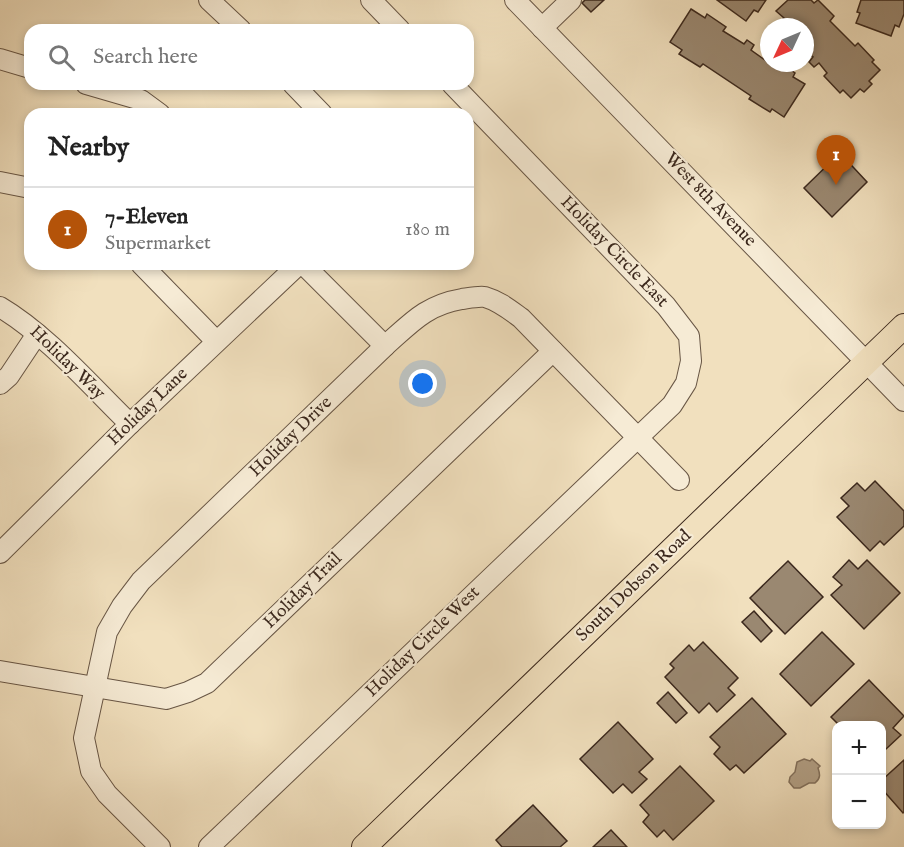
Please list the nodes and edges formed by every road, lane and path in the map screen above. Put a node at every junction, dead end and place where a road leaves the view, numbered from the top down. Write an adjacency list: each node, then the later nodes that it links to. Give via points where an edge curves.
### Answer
1 (209, 0): 5 (street)
2 (371, 0): 6 (street)
3 (515, 0): 7 (street, West 8th Avenue)
4 (571, 0): 7 (street)
5 (235, 24)
6 (394, 24)
7 (542, 28): 28 (street, West 8th Avenue)
8 (0, 59): 9 (street)
9 (24, 66)
10 (107, 90): 14 (street, via 141,100)
11 (299, 90): 15 (street)
12 (454, 90): 13 (street, Holiday Circle East)
13 (461, 107)
14 (152, 108)
15 (316, 108)
16 (474, 120): 32 (street, Holiday Circle East, via 666,306 689,336 691,361 686,383 672,405)
17 (0, 182): 18 (street)
18 (24, 187)
19 (147, 270): 25 (street)
20 (294, 270): 25 (street, Holiday Lane)
21 (307, 270): 26 (street)
22 (0, 307): 24 (street, Holiday Way)
23 (904, 326): 28 (main road, South Dobson Road)
24 (37, 334): 29 (street); 31 (street, Holiday Way)
25 (216, 341): 31 (street, Holiday Lane)
26 (385, 346): 27 (street, Holiday Drive, via 422,313 453,300 484,297 521,318); 36 (street, Holiday Drive, via 141,581 107,632)
27 (553, 351): 32 (street, Holiday Drive); 36 (street, Holiday Trail, via 207,683 166,699)
28 (866, 362): 30 (street, West 8th Avenue); 39 (main road, South Dobson Road)
29 (0, 384)
30 (904, 401)
31 (130, 424): 34 (street, Holiday Lane)
32 (638, 438): 33 (street, Holiday Drive); 38 (street, Holiday Circle West)
33 (679, 480)
34 (0, 552)
35 (0, 671): 36 (street, Holiday Trail)
36 (94, 688): 37 (street, Holiday Drive, via 84,738 91,771 107,794)
37 (160, 847)
38 (208, 847)
39 (364, 847)

